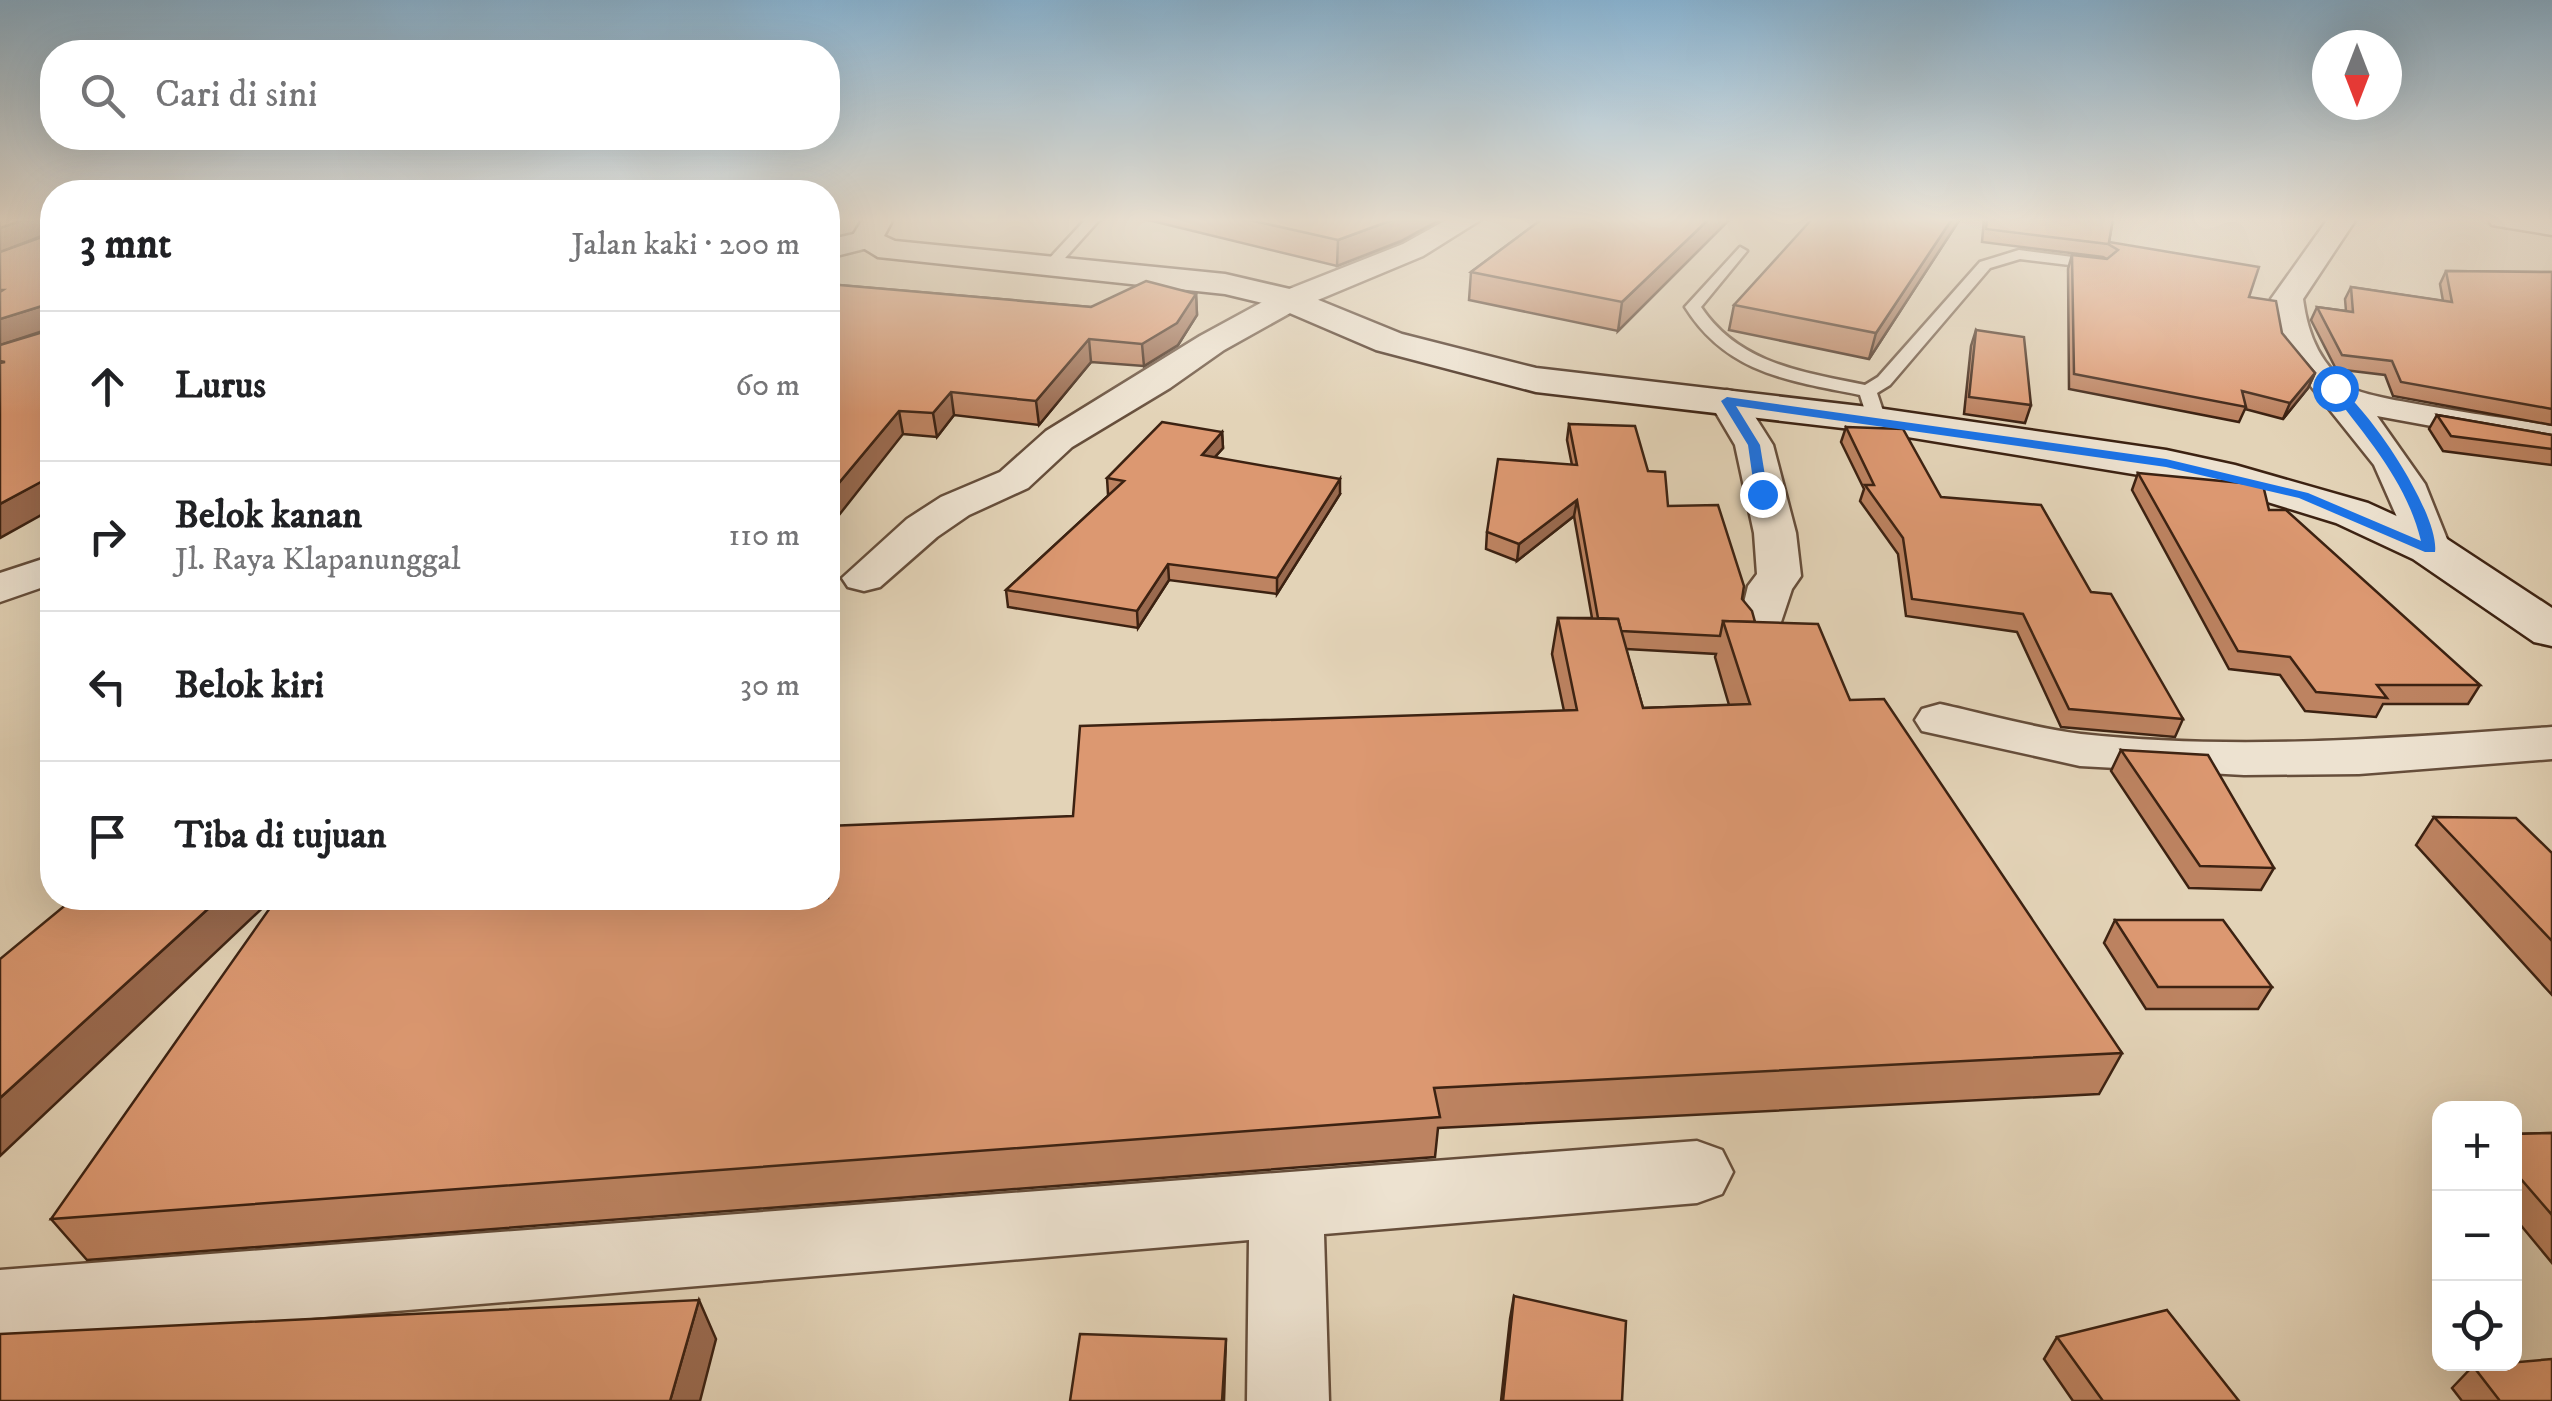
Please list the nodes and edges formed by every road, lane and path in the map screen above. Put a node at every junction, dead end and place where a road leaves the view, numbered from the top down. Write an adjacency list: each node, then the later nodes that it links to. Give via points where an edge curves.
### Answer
1 (1227, 284): 6 (street)
2 (1329, 284): 6 (street)
3 (1711, 284): 9 (lane, via 1692,307 1711,338 1742,357)
4 (1968, 284): 9 (lane, via 1884,381)
5 (2298, 284): 7 (street, via 2288,299 2296,347)
6 (1290, 300): 8 (street, via 1460,364 1605,392); 13 (street, via 1104,408 1025,473 922,528)
7 (2344, 399): 10 (street); 11 (street, via 2420,506)
8 (1727, 401): 9 (street); 15 (street, via 1754,445 1776,533 1780,576 1770,586)
9 (1872, 406): 11 (street, via 2235,478 2352,513)
10 (2552, 438)
11 (2430, 550): 16 (street)
12 (40, 573): 14 (street)
13 (864, 578)
14 (0, 588)
15 (1764, 616)
16 (2552, 630)
17 (1940, 720): 18 (street, via 2080,750 2244,758)
18 (2552, 743)
19 (1696, 1172): 20 (street)
20 (1286, 1205): 21 (street); 22 (street)
21 (0, 1307)
22 (1288, 1401)

